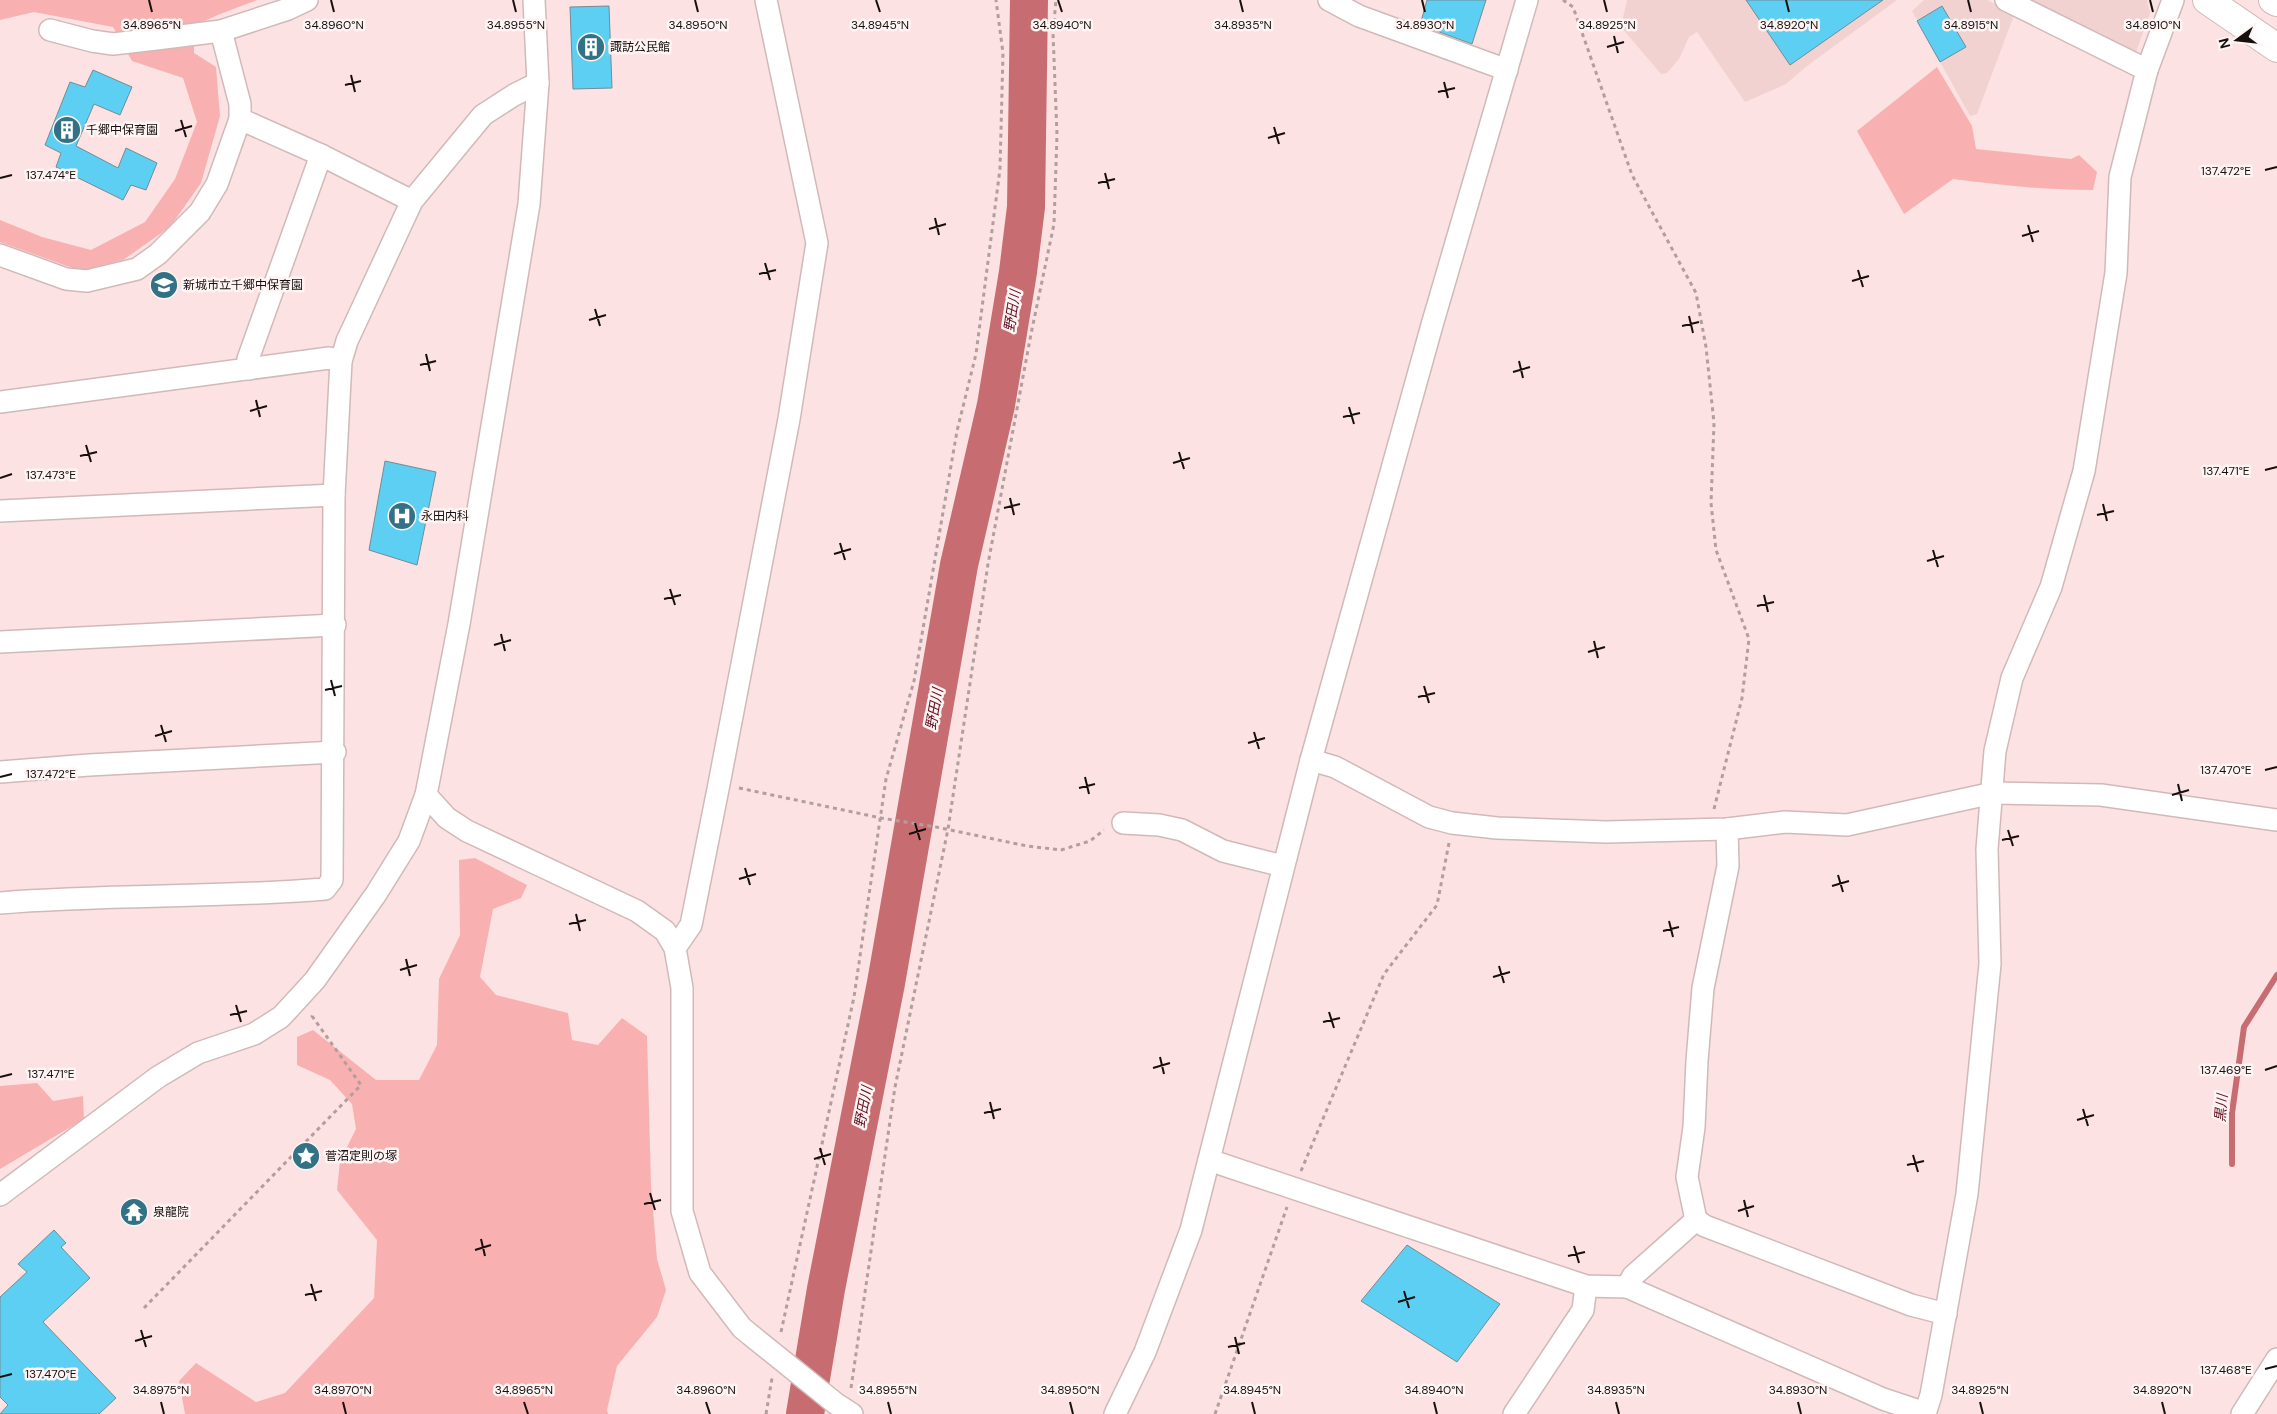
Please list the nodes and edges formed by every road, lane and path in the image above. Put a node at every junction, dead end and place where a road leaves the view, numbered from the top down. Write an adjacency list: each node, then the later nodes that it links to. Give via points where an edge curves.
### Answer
1 (307, 0): 15 (street)
2 (534, 0): 19 (street)
3 (766, 0): 34 (street, via 817,242 789,419)
4 (996, 0): 37 (path, via 1004,53 1000,169 976,354 957,432 914,681 886,778)
5 (1056, 0): 41 (path, via 1053,33 1057,135 1054,224 988,564)
6 (1329, 0): 17 (street, via 1359,16)
7 (1527, 0): 17 (street)
8 (1563, 0): 42 (path, via 1573,7 1632,175 1696,293 1714,423 1711,503 1716,550 1749,639 1742,698)
9 (2006, 0): 18 (street)
10 (2173, 0): 18 (street)
11 (2207, 0): 16 (highway)
12 (2273, 0): 13 (highway)
13 (2277, 2)
14 (50, 30): 15 (street, via 92,42 113,44)
15 (222, 31): 20 (street, via 240,104)
16 (2277, 48)
17 (1507, 70): 32 (street)
18 (2147, 70): 35 (street, via 2120,177 2116,273 2084,471 2051,587 2012,678 1995,751)
19 (538, 83): 22 (street, via 483,115); 36 (street, via 529,204 459,624)
20 (240, 119): 21 (street); 23 (street, via 217,184 200,212 158,254 137,269 88,282 66,279)
21 (321, 155): 22 (street); 25 (street, via 248,359)
22 (412, 201): 24 (street, via 347,341)
23 (0, 255)
24 (341, 361): 25 (street, via 329,358); 27 (street)
25 (249, 368): 26 (street)
26 (0, 402)
27 (334, 495): 28 (street); 29 (street)
28 (0, 511)
29 (335, 625): 30 (street); 31 (street)
30 (0, 642)
31 (335, 752): 33 (street, via 89,764); 44 (street, via 332,880 325,889 74,897)
32 (1311, 760): 40 (street, via 1334,767 1429,817); 43 (street)
33 (0, 772)
34 (719, 784): 37 (path); 45 (street, via 691,925)
35 (1993, 793): 38 (street, via 2101,795); 42 (street, via 1847,826 1785,822); 54 (street, via 1987,849 1990,964 1967,1194)
36 (426, 795): 45 (street, via 447,818 467,831 637,911 664,931); 49 (street, via 409,842 376,894 316,980 281,1017 254,1034 198,1053 158,1077)
37 (881, 818): 41 (path); 56 (path, via 854,997)
38 (2277, 820)
39 (1123, 824): 41 (path, via 1110,826 1090,840 1061,850); 43 (street, via 1159,825 1182,830 1223,851)
40 (1452, 824): 42 (street, via 1606,832); 48 (path, via 1437,905 1384,974)
41 (948, 829): 57 (path, via 895,1087)
42 (1718, 829): 50 (street, via 1728,866 1703,988 1694,1128 1687,1177)
43 (1283, 866): 47 (street)
44 (0, 903)
45 (675, 948): 56 (street, via 682,988 682,1211 700,1273 742,1328)
46 (317, 1008): 53 (path, via 312,1016 361,1085)
47 (1210, 1160): 48 (street); 60 (street, via 1191,1230 1145,1352)
48 (1293, 1188): 51 (street); 61 (path)
49 (0, 1195)
50 (1696, 1220): 52 (street, via 1633,1276); 54 (street, via 1902,1302)
51 (1586, 1286): 52 (street); 62 (street, via 1583,1310)
52 (1627, 1287): 58 (street, via 1882,1399)
53 (144, 1308)
54 (1946, 1314): 58 (street)
55 (2277, 1358): 63 (street)
56 (781, 1360): 57 (street); 59 (path)
57 (845, 1409)
58 (1925, 1413)
59 (766, 1414)
60 (1115, 1414)
61 (1215, 1414)
62 (1514, 1414)
63 (2242, 1414)

